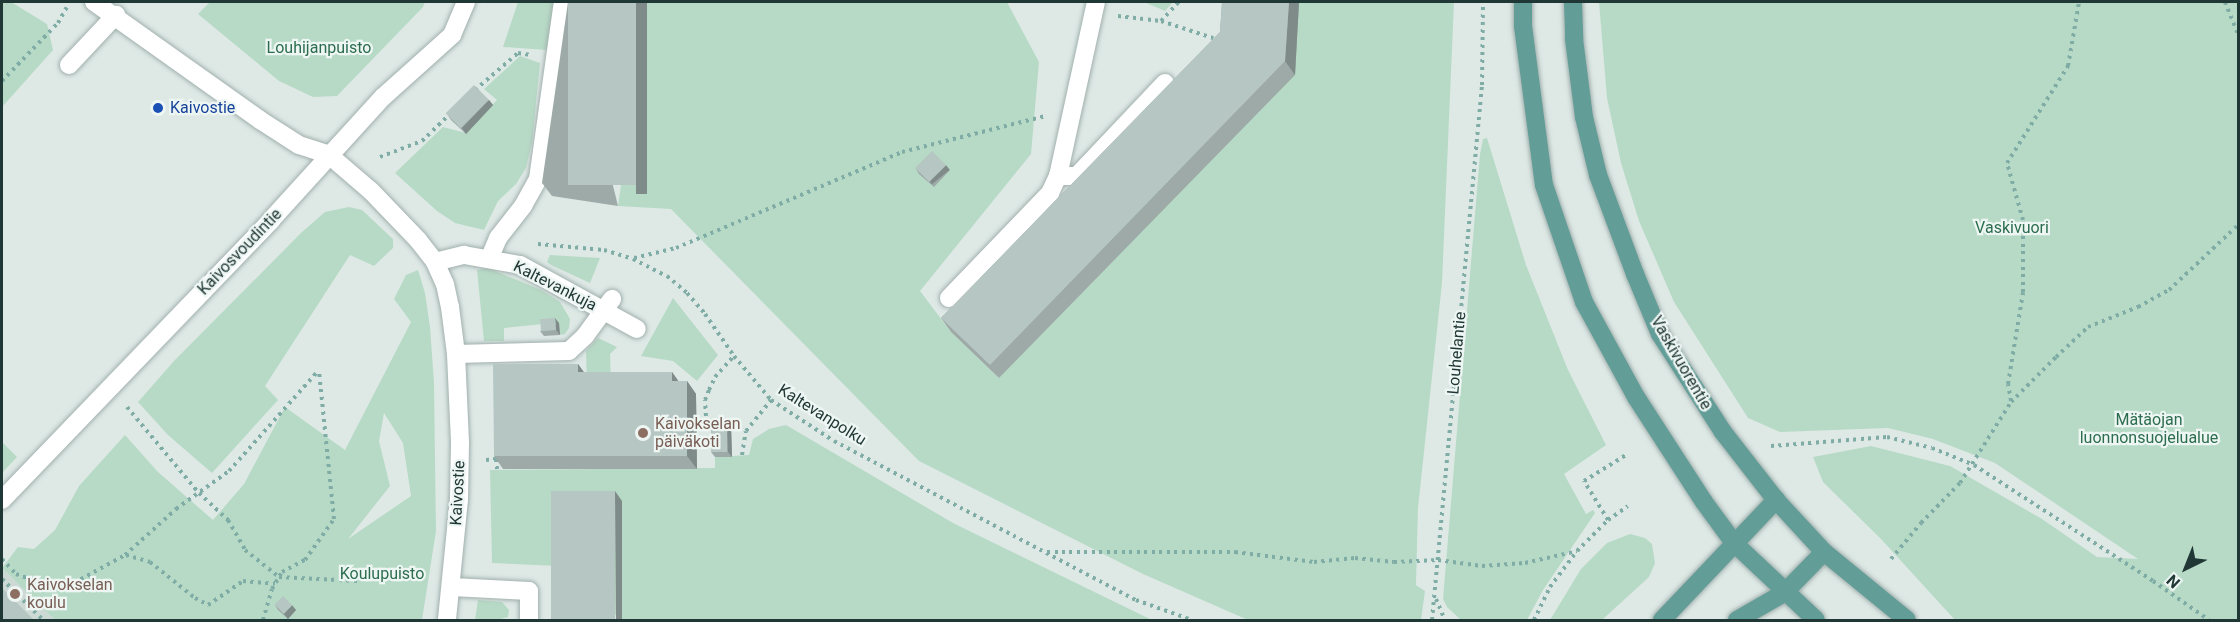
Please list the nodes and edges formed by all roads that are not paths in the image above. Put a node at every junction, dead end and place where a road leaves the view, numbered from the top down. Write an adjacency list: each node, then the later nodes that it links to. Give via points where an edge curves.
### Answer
1 (94, 2): 7 (street, Kaivostie)
2 (466, 2): 10 (street, Kaivosvoudintie, via 452,35 383,97)
3 (563, 2): 12 (street, via 538,179 498,238)
4 (1523, 2): 20 (main road, via 1544,185 1584,302 1636,397)
5 (1573, 2): 19 (main road, Vaskivuorentie, via 1584,117 1598,175 1635,274 1660,334 1687,380)
6 (1095, 7): 11 (street)
7 (116, 15): 8 (street); 10 (street, Kaivostie, via 260,120 299,145)
8 (69, 65)
9 (1165, 83): 11 (street, via 1077,176)
10 (329, 155): 13 (street, Kaivostie, via 371,191); 18 (street, Kaivosvoudintie, via 272,220)
11 (1058, 176): 14 (street, via 1050,193)
12 (490, 257): 13 (street, Kaltevankuja, via 464,255); 15 (street, Kaltevankuja, via 520,265)
13 (435, 262): 17 (street, Kaivostie, via 445,284)
14 (949, 298)
15 (608, 305): 16 (street, Kaltevankuja); 17 (street, via 569,351)
16 (637, 329)
17 (456, 354): 22 (street, Kaivostie, via 460,443)
18 (3, 499)
19 (1776, 500): 20 (main road); 21 (main road, Vaskivuorentie)
20 (1734, 543): 23 (main road); 26 (main road)
21 (1824, 552): 23 (main road); 29 (main road, Vaskivuorentie)
22 (452, 587): 24 (street, Kaivostie); 25 (street, via 529,591)
23 (1784, 593): 27 (main road); 28 (main road)
24 (447, 621)
25 (529, 621)
26 (1662, 621)
27 (1737, 621)
28 (1816, 621)
29 (1907, 621)

